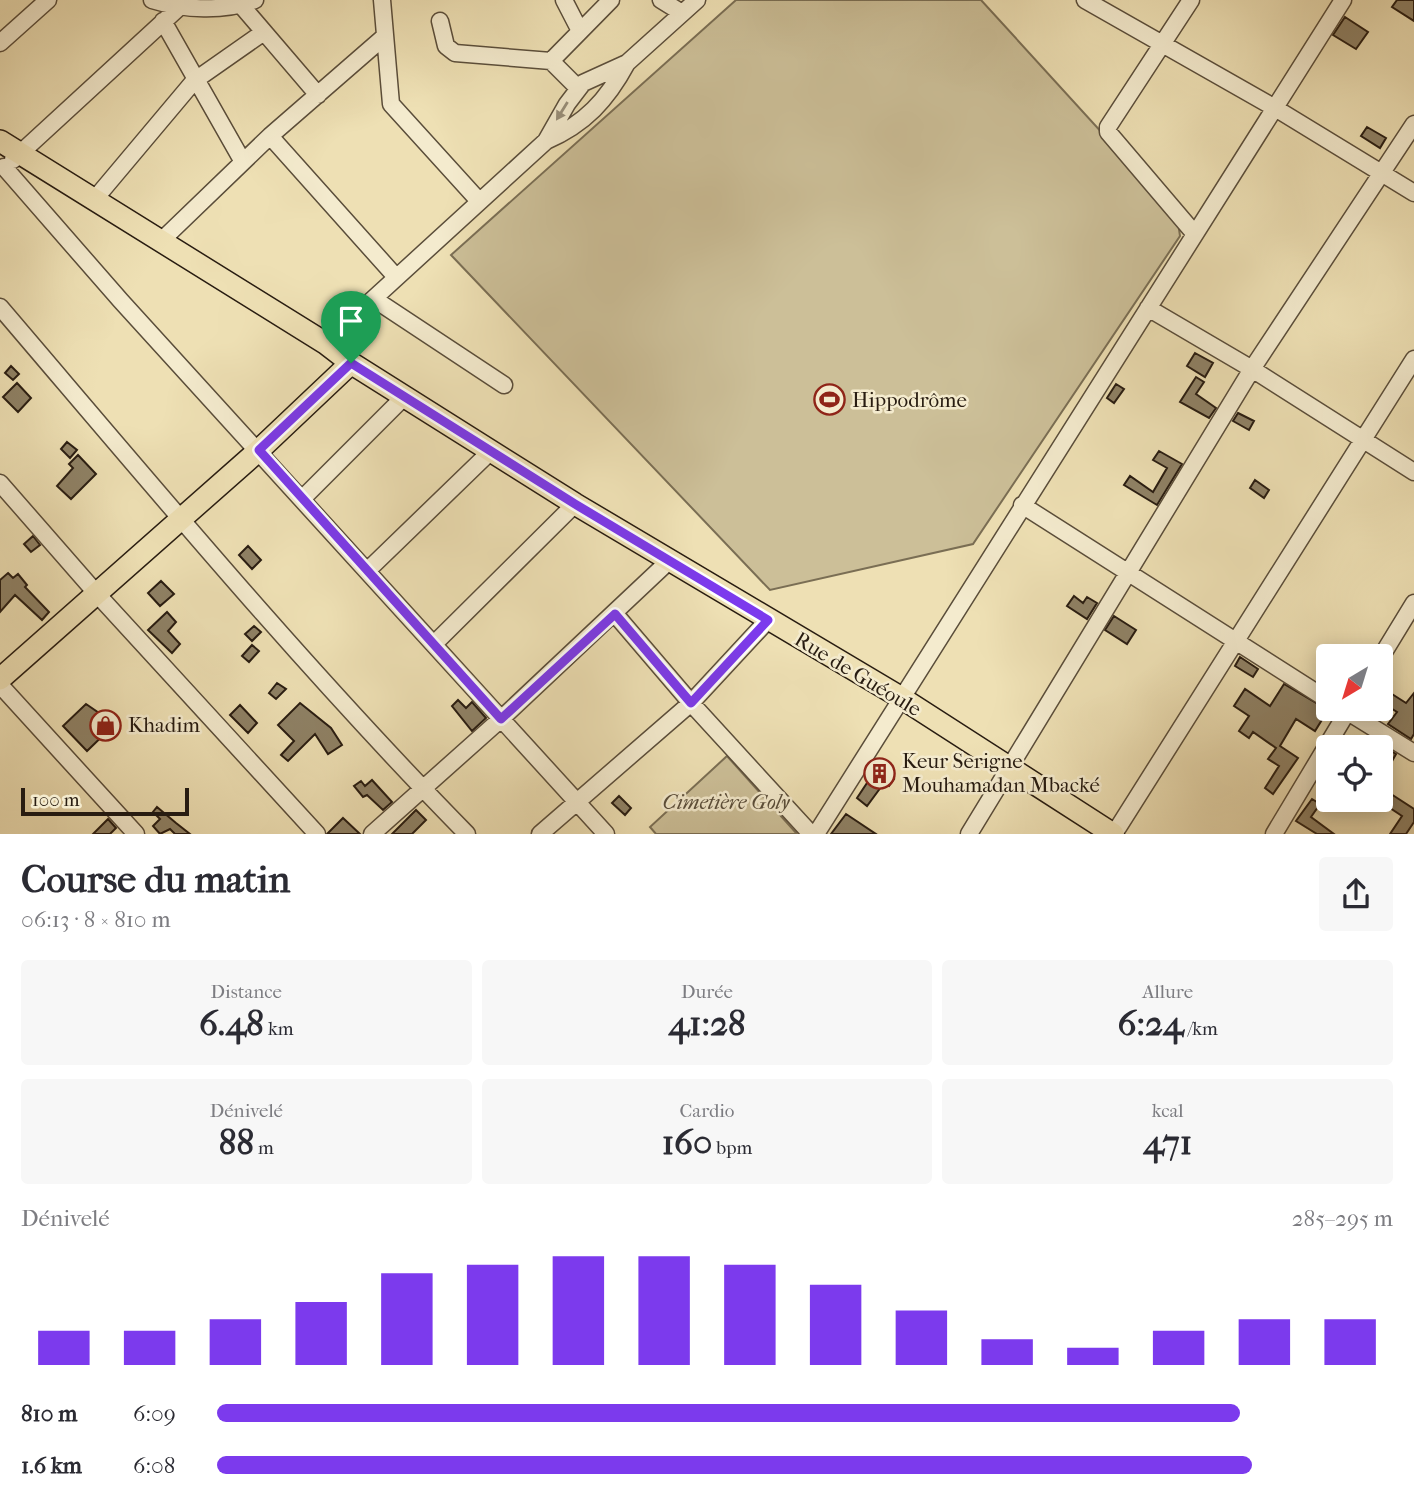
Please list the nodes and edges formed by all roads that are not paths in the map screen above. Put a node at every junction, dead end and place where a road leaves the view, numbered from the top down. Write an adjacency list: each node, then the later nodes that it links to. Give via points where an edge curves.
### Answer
1 (48, 0): 20 (street)
2 (152, 0): 12 (street)
3 (398, 0): 13 (street)
4 (564, 0): 17 (street)
5 (611, 0): 17 (street)
6 (661, 0): 14 (street)
7 (697, 0): 14 (street)
8 (1085, 0): 21 (street)
9 (1191, 0): 21 (street)
10 (1343, 0): 27 (street)
11 (248, 3): 12 (street); 18 (street)
12 (182, 4): 15 (street)
13 (383, 7): 19 (street)
14 (682, 13): 23 (street)
15 (163, 21): 24 (street); 32 (street)
16 (440, 21): 22 (street, via 446,46 455,54)
17 (580, 31): 22 (street)
18 (264, 32): 24 (street); 26 (street)
19 (384, 36): 26 (street); 38 (street, via 391,104)
20 (0, 43)
21 (1162, 44): 27 (street); 39 (street, via 1108,132)
22 (551, 61): 25 (street)
23 (627, 63): 25 (street); 31 (street, via 592,114)
24 (194, 81): 33 (street); 37 (street)
25 (578, 88): 31 (street, one-way to 31)
26 (318, 95): 29 (street)
27 (1275, 108): 35 (street); 39 (street)
28 (1414, 124): 35 (street)
29 (270, 136): 33 (street); 41 (street)
30 (0, 141): 32 (main road, Rue de Guéoule)
31 (546, 141): 38 (street)
32 (21, 152): 34 (street); 37 (main road, Rue de Guéoule)
33 (243, 162): 40 (street)
34 (2, 169): 52 (street)
35 (1384, 174): 36 (street); 48 (street)
36 (1414, 194)
37 (94, 200): 40 (main road, Rue de Guéoule)
38 (480, 201): 41 (street)
39 (1194, 233): 44 (street)
40 (161, 241): 45 (main road, Rue de Guéoule)
41 (396, 277): 42 (street)
42 (374, 299): 45 (street); 49 (street)
43 (0, 307): 59 (street)
44 (1148, 308): 48 (street); 58 (street)
45 (325, 342): 47 (main road, Rue de Guéoule)
46 (1414, 359): 51 (street)
47 (351, 363): 50 (main road, Rue de Guéoule); 52 (main road)
48 (1252, 369): 51 (street); 62 (street)
49 (504, 385)
50 (404, 397): 53 (main road, Rue de Guéoule); 56 (street)
51 (1362, 441): 54 (street); 67 (street)
52 (259, 450): 56 (street); 59 (main road)
53 (491, 451): 57 (main road, Rue de Guéoule); 61 (street)
54 (1414, 472)
55 (0, 483): 63 (street)
56 (303, 498): 61 (street)
57 (575, 504): 60 (main road, Rue de Guéoule); 68 (street)
58 (1022, 505): 62 (street); 73 (street)
59 (181, 519): 63 (main road); 80 (street)
60 (670, 560): 65 (street); 66 (main road, Rue de Guéoule)
61 (367, 571): 68 (street)
62 (1127, 573): 67 (street); 79 (street)
63 (97, 594): 70 (main road); 83 (street)
64 (1414, 603): 69 (street)
65 (615, 614): 74 (street); 75 (street)
66 (768, 620): 73 (main road, Rue de Guéoule); 74 (street)
67 (1233, 641): 72 (street); 90 (street)
68 (434, 644): 75 (street)
69 (1389, 644)
70 (0, 679)
71 (0, 685): 82 (street)
72 (1316, 693)
73 (900, 698): 79 (main road, Rue de Guéoule); 88 (street)
74 (691, 703): 81 (street); 88 (street)
75 (501, 719): 80 (street); 81 (street)
76 (1341, 721): 91 (street)
77 (1364, 721): 78 (street)
78 (1414, 753)
79 (1009, 768): 89 (street); 90 (main road, Rue de Guéoule)
80 (422, 788): 84 (street); 85 (street)
81 (576, 801): 86 (street); 87 (street)
82 (136, 834)
83 (317, 834)
84 (372, 834)
85 (467, 834)
86 (540, 834)
87 (606, 834)
88 (813, 834)
89 (969, 834)
90 (1113, 834)
91 (1274, 834)

